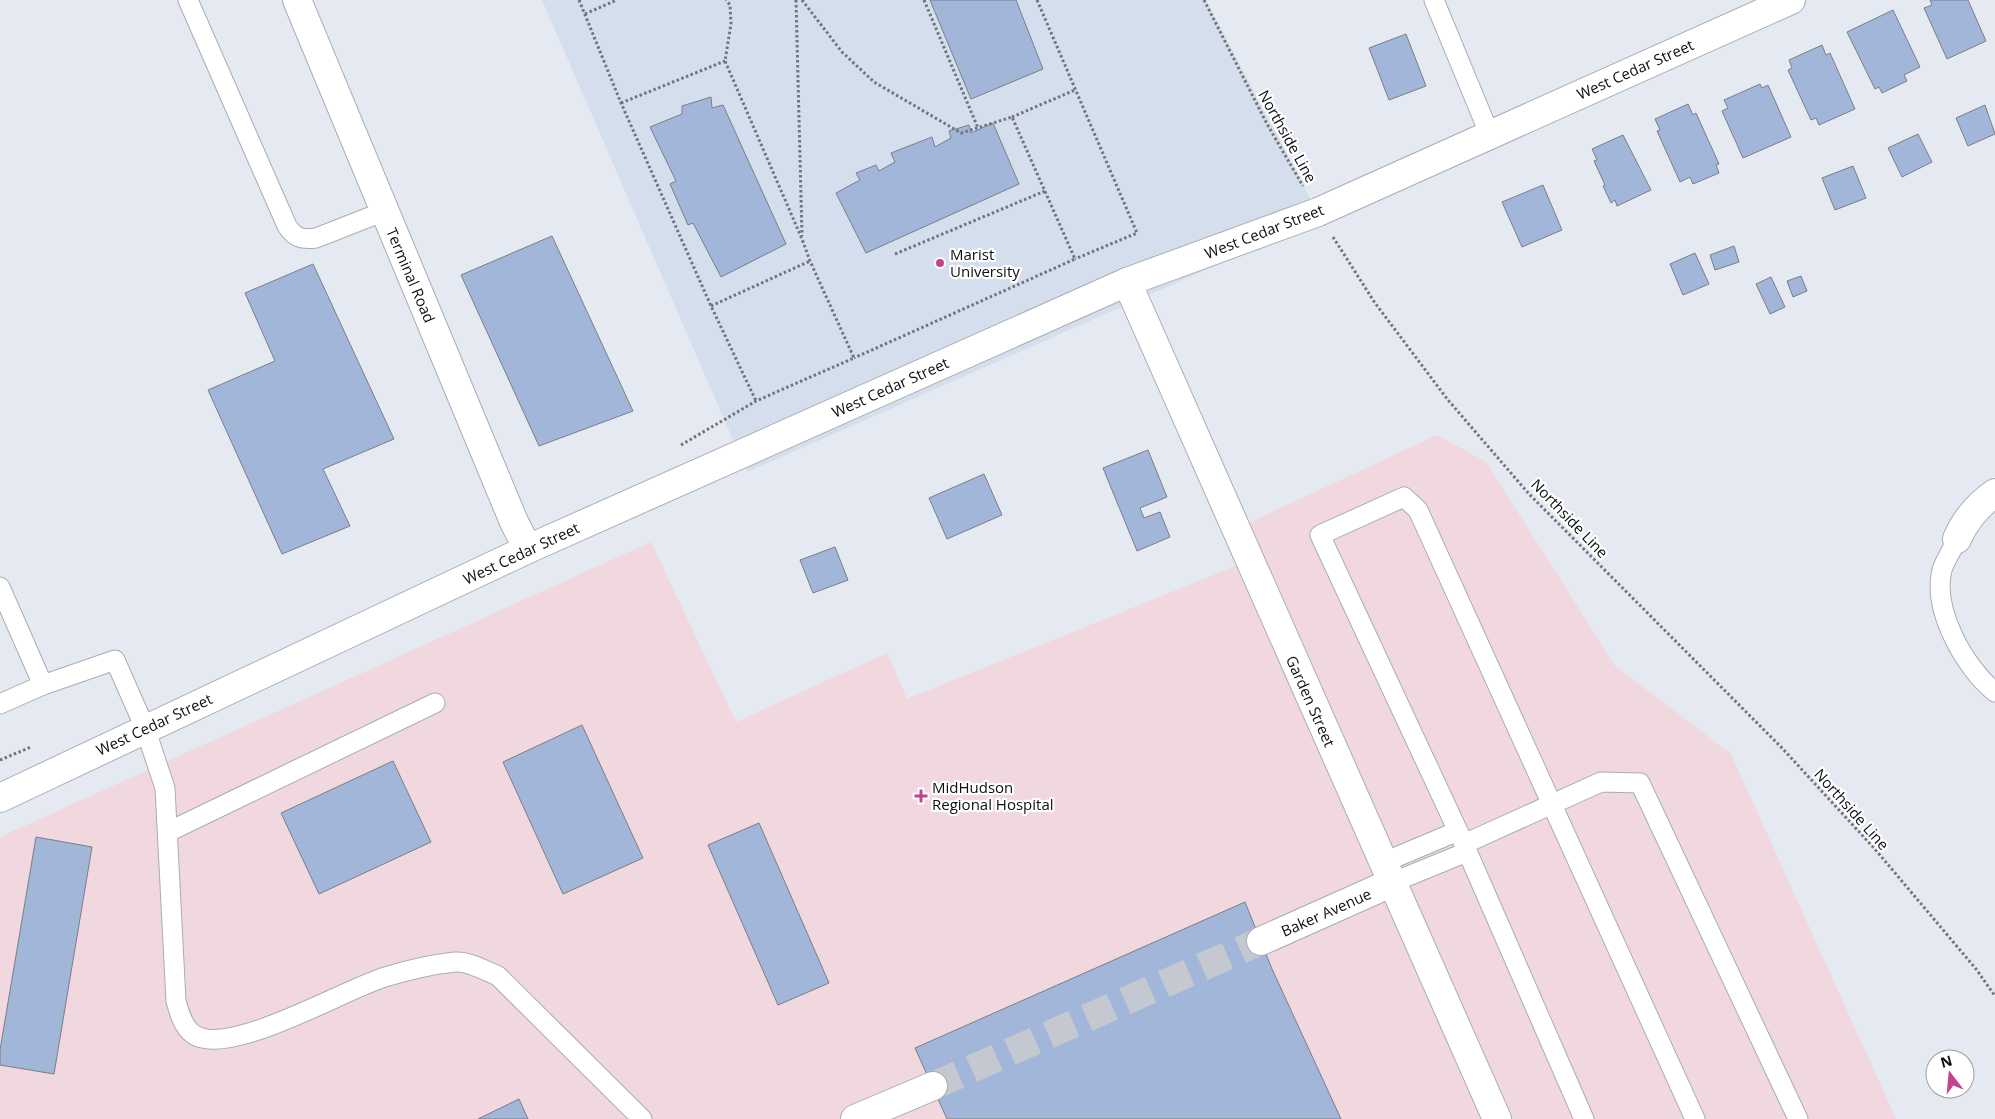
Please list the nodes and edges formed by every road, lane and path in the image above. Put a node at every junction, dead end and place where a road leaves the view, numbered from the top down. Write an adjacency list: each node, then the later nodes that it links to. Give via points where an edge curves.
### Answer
1 (188, 0): 21 (lane, via 293,234 304,240 316,238)
2 (297, 0): 21 (street, Terminal Road)
3 (579, 0): 13 (path)
4 (617, 0): 13 (path)
5 (726, 0): 14 (path, via 730,5 732,24)
6 (796, 0): 23 (path)
7 (802, 0): 18 (path, via 842,52 874,82 961,132)
8 (924, 0): 18 (path)
9 (1037, 0): 15 (path)
10 (1204, 0): 22 (path, Northside Line, via 1267,124)
11 (1434, 0): 19 (lane)
12 (1791, 0): 19 (street, West Cedar Street)
13 (586, 14): 16 (path)
14 (725, 61): 16 (path); 23 (path)
15 (1075, 90): 17 (path); 25 (path, via 1137,232)
16 (621, 103): 28 (path)
17 (1012, 117): 18 (path); 20 (path)
18 (978, 128)
19 (1489, 133): 22 (street, West Cedar Street)
20 (1045, 191): 24 (path); 25 (path)
21 (385, 212): 34 (street, Terminal Road)
22 (1318, 212): 27 (street, West Cedar Street); 49 (path, Northside Line, via 1375,303 1448,400 1516,480 1789,756 1874,848)
23 (802, 239): 26 (path)
24 (894, 254)
25 (1075, 259): 29 (path)
26 (810, 261): 28 (path); 29 (path)
27 (1127, 282): 34 (street, West Cedar Street); 47 (street, Garden Street)
28 (711, 306): 30 (path)
29 (854, 358): 30 (path)
30 (756, 401): 31 (path)
31 (674, 450)
32 (1995, 494): 33 (street, via 1983,502 1963,525)
33 (1957, 539): 37 (lane, via 1942,570 1941,599 1952,634 1980,680)
34 (528, 548): 40 (street, West Cedar Street)
35 (0, 587): 36 (lane)
36 (43, 685): 39 (lane); 40 (lane, via 115,660)
37 (1995, 692)
38 (435, 703): 45 (lane)
39 (0, 704)
40 (145, 728): 43 (street, West Cedar Street); 45 (lane, via 165,788)
41 (36, 745): 42 (path)
42 (0, 760)
43 (0, 798)
44 (1552, 804): 46 (lane); 46 (lane, via 1418,510 1404,497 1320,534); 55 (lane); 56 (lane, via 1601,782 1640,783)
45 (168, 832): 51 (lane, via 176,1001 182,1019 193,1034 213,1041 242,1037 384,978 457,962 498,976)
46 (1463, 843): 47 (lane); 54 (lane)
47 (1387, 873): 48 (street, Baker Avenue); 53 (street, Garden Street)
48 (1261, 941)
49 (1995, 996)
50 (933, 1086): 52 (street)
51 (642, 1119)
52 (855, 1119)
53 (1497, 1119)
54 (1584, 1119)
55 (1695, 1119)
56 (1798, 1119)

